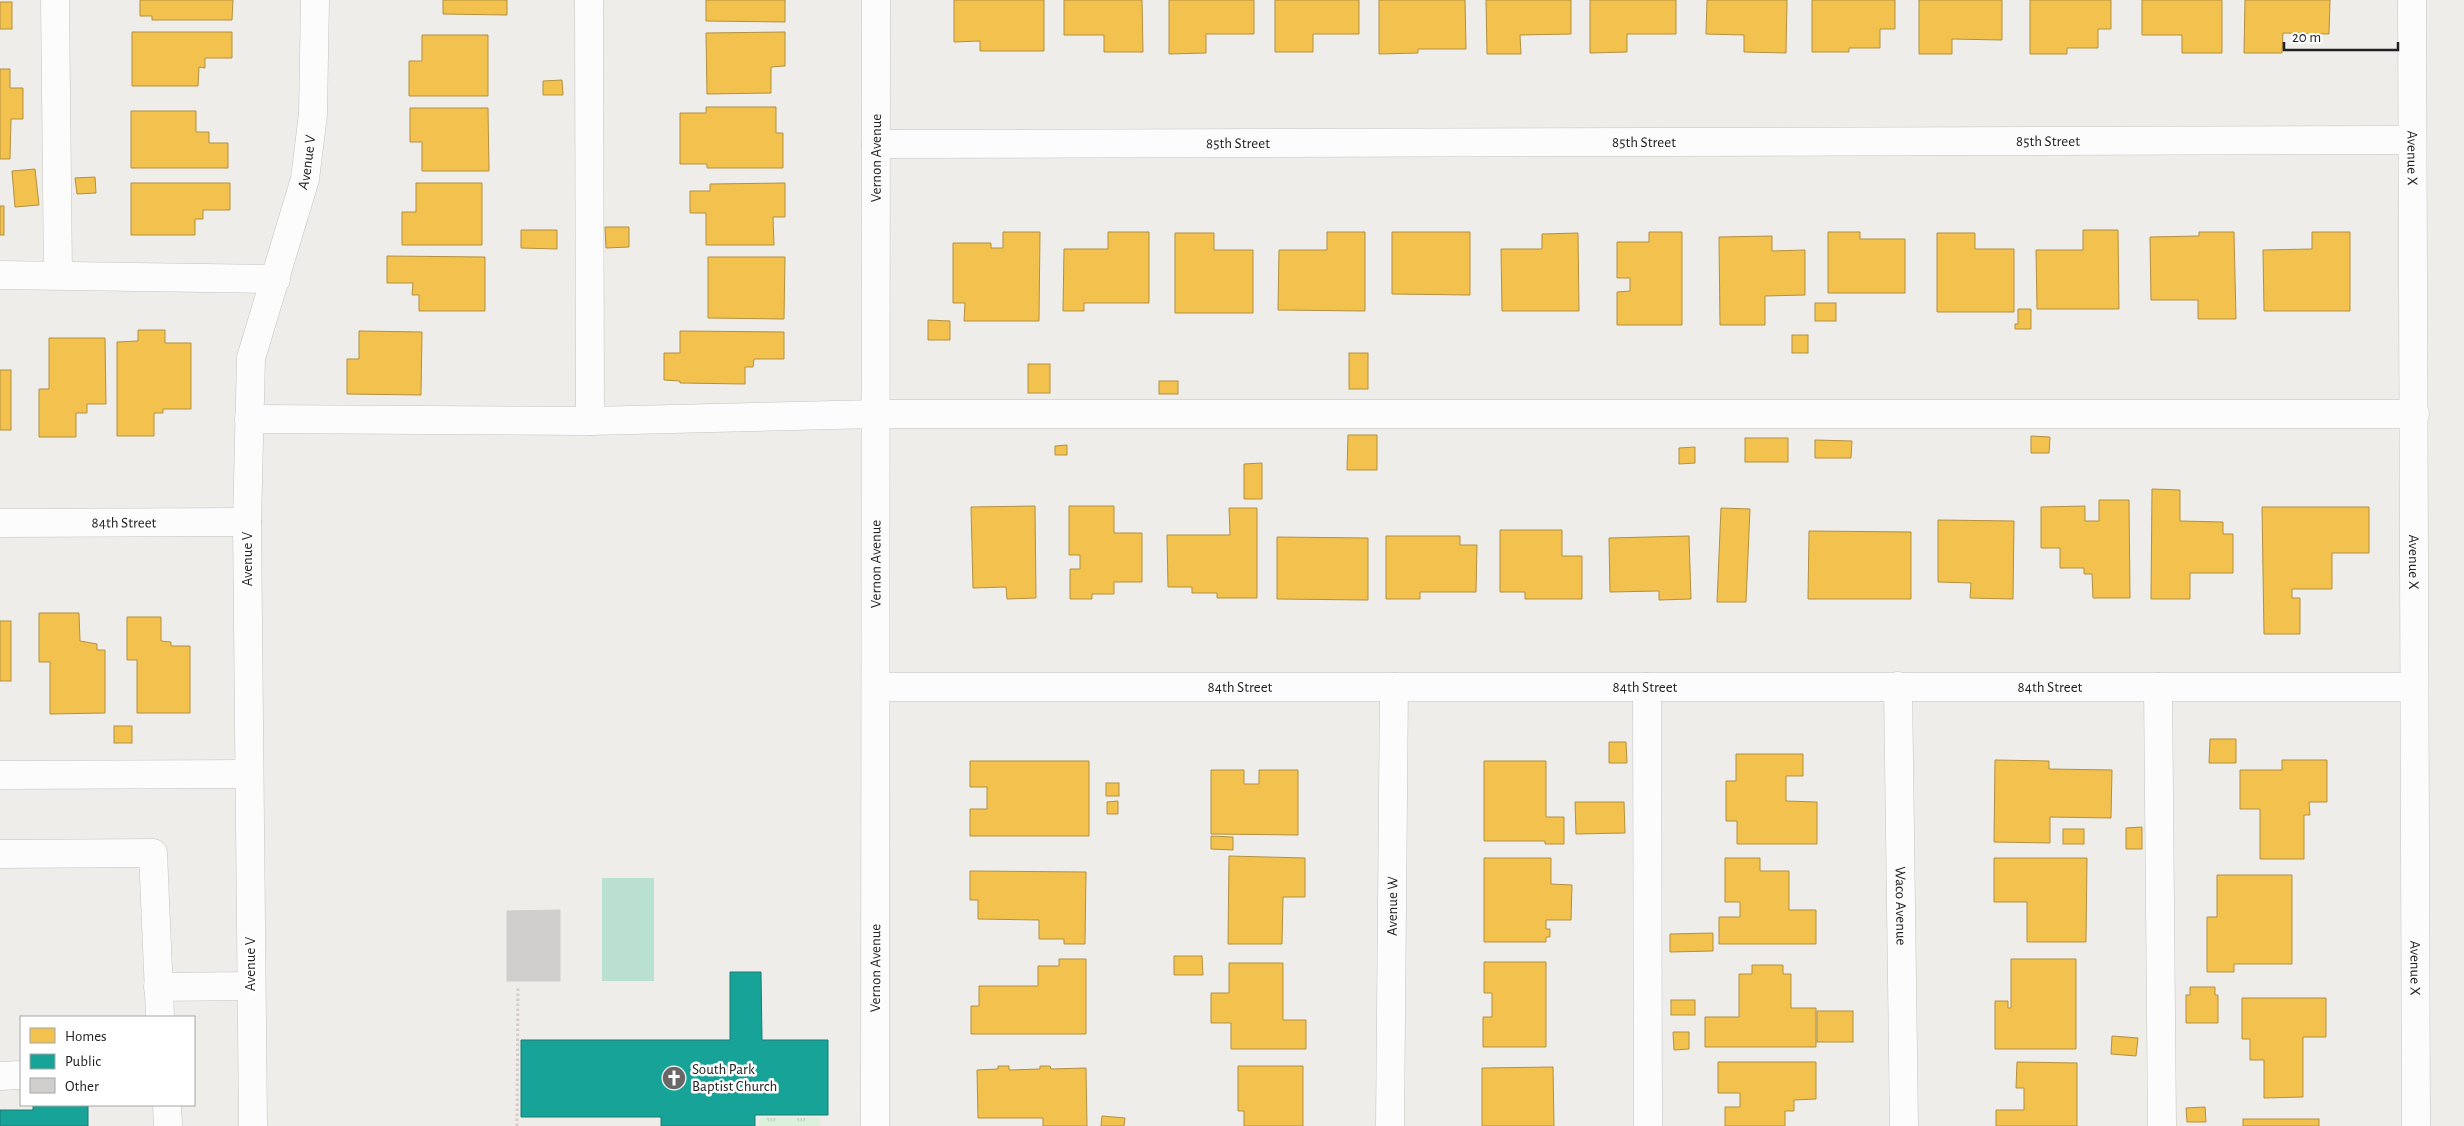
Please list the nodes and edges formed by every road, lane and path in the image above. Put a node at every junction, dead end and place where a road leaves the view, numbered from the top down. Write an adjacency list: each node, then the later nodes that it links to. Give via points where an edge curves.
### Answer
1 (55, 0): 9 (street)
2 (315, 0): 10 (street, Avenue V, via 313,114 305,179)
3 (589, 0): 14 (street)
4 (876, 0): 7 (street, Vernon Avenue)
5 (2412, 0): 6 (street, Avenue X)
6 (2412, 140): 7 (street, 85th Street); 12 (street, Avenue X)
7 (876, 144): 11 (street, Vernon Avenue)
8 (0, 275): 9 (street)
9 (58, 275): 10 (street)
10 (276, 279): 13 (street, Avenue V, via 251,358)
11 (876, 414): 12 (street); 14 (street); 18 (street, Vernon Avenue)
12 (2414, 414): 22 (street, Avenue X)
13 (249, 420): 14 (street); 15 (street, Avenue V)
14 (590, 421)
15 (246, 522): 16 (street, 84th Street); 23 (street, Avenue V)
16 (0, 523)
17 (1898, 686): 20 (street, 84th Street); 21 (street, 84th Street); 39 (street, Waco Avenue)
18 (876, 687): 19 (street, 84th Street); 36 (street, Vernon Avenue)
19 (1394, 687): 20 (street, 84th Street); 37 (street, Avenue W)
20 (1647, 687): 38 (street)
21 (2158, 687): 22 (street, 84th Street); 40 (street)
22 (2414, 687): 41 (street, Avenue X)
23 (249, 774): 24 (street); 26 (street, Avenue V)
24 (0, 775)
25 (0, 854): 27 (street, via 153,853)
26 (250, 986): 27 (street); 34 (street, Avenue V)
27 (158, 987): 29 (street)
28 (518, 988): 35 (path)
29 (160, 1016)
30 (20, 1075): 31 (street)
31 (0, 1076)
32 (167, 1106): 33 (street)
33 (168, 1126)
34 (252, 1126)
35 (517, 1126)
36 (875, 1126)
37 (1390, 1126)
38 (1648, 1126)
39 (1904, 1126)
40 (2162, 1126)
41 (2416, 1126)

